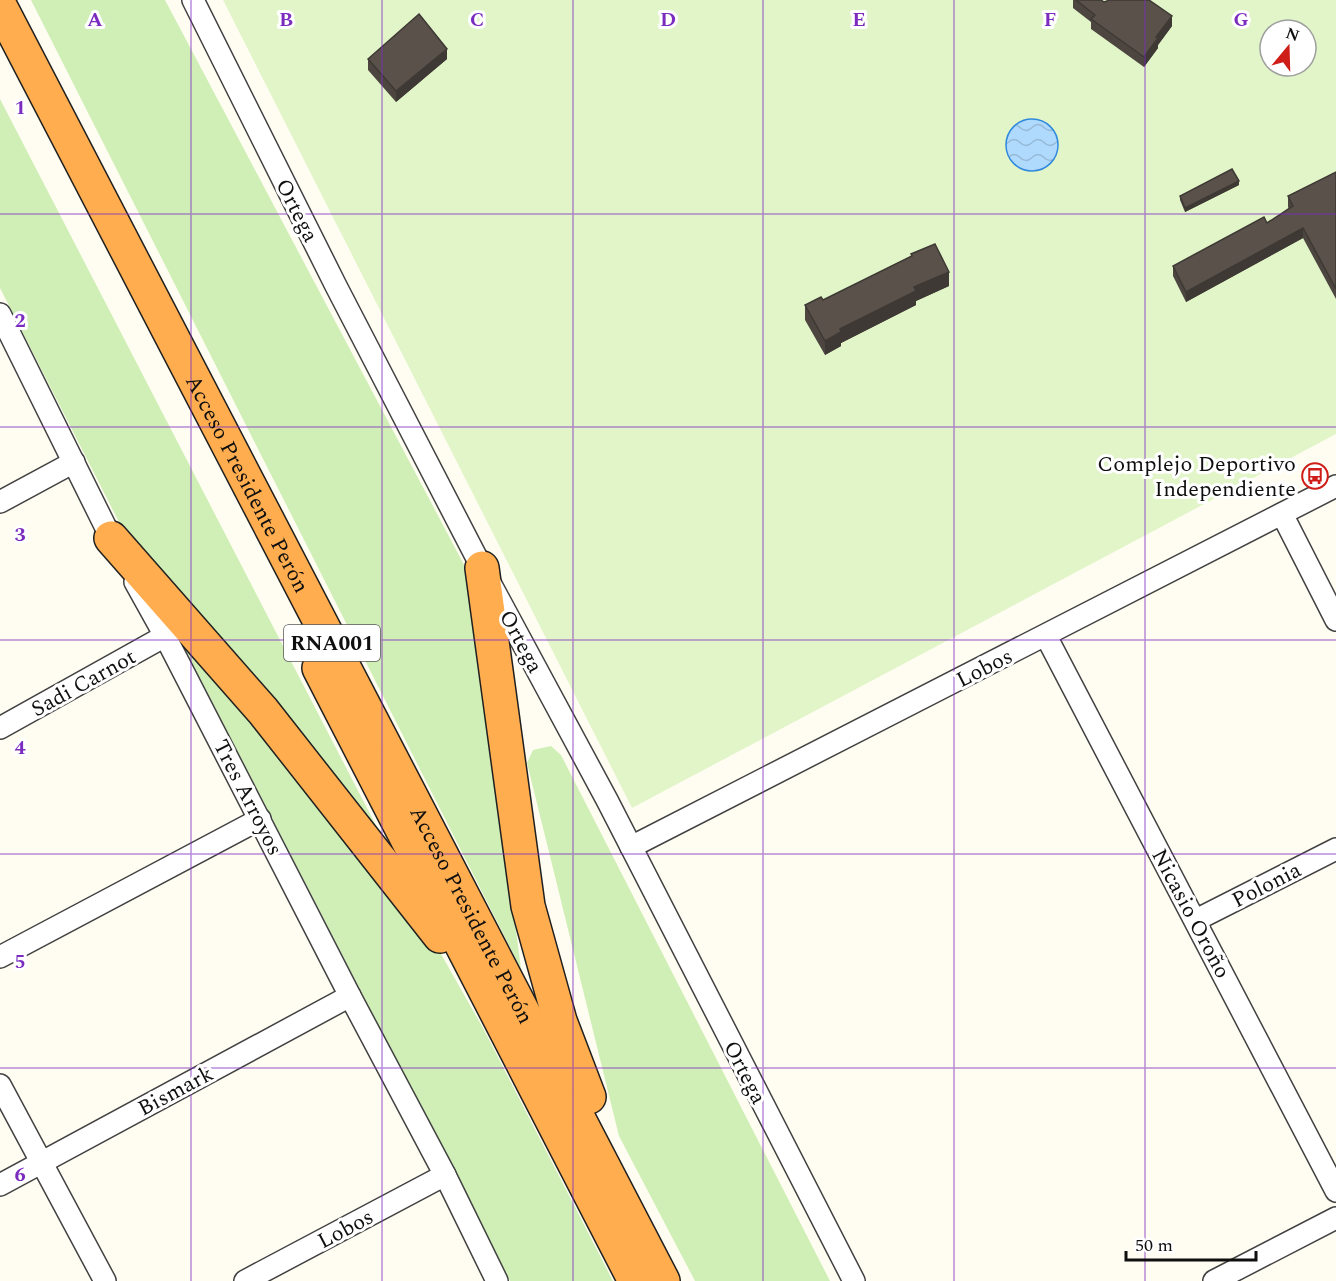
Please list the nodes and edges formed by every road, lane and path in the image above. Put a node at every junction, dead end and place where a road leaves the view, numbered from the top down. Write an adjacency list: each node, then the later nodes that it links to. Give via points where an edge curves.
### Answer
1 (192, 0): 10 (street, Ortega)
2 (0, 6): 32 (highway, Acceso Presidente Perón / RNA001)
3 (0, 54): 22 (highway, Acceso Presidente Perón / RNA001)
4 (0, 314): 5 (street, Tres Arroyos)
5 (74, 462): 7 (street); 9 (street, Tres Arroyos)
6 (1336, 486): 8 (street, Lobos)
7 (0, 502)
8 (1282, 514): 11 (street); 13 (street, Lobos)
9 (111, 538): 12 (street, Tres Arroyos); 22 (highway, via 263,711 435,928 487,1019)
10 (482, 568): 16 (street, Ortega); 32 (highway, via 523,877 546,977 576,1066 652,1231)
11 (1336, 620)
12 (165, 636): 14 (street, Sadi Carnot); 15 (street, Tres Arroyos)
13 (1046, 636): 16 (street, Lobos); 18 (street, Nicasio Oroño)
14 (0, 728)
15 (260, 819): 19 (street); 20 (street, Tres Arroyos)
16 (631, 847): 33 (street, Ortega)
17 (1336, 849): 18 (street, Polonia)
18 (1196, 920): 26 (street, Nicasio Oroño)
19 (0, 957)
20 (350, 996): 23 (street, Bismark); 24 (street, Tres Arroyos)
21 (0, 1085): 23 (street)
22 (543, 1102): 31 (highway, Acceso Presidente Perón / RNA001)
23 (41, 1163): 25 (street, Bismark); 28 (street)
24 (445, 1175): 29 (street, Lobos); 30 (street, Tres Arroyos)
25 (0, 1185)
26 (1336, 1191)
27 (1336, 1218): 34 (street)
28 (105, 1281)
29 (245, 1281)
30 (497, 1281)
31 (635, 1281)
32 (664, 1281)
33 (854, 1281)
34 (1214, 1281)

